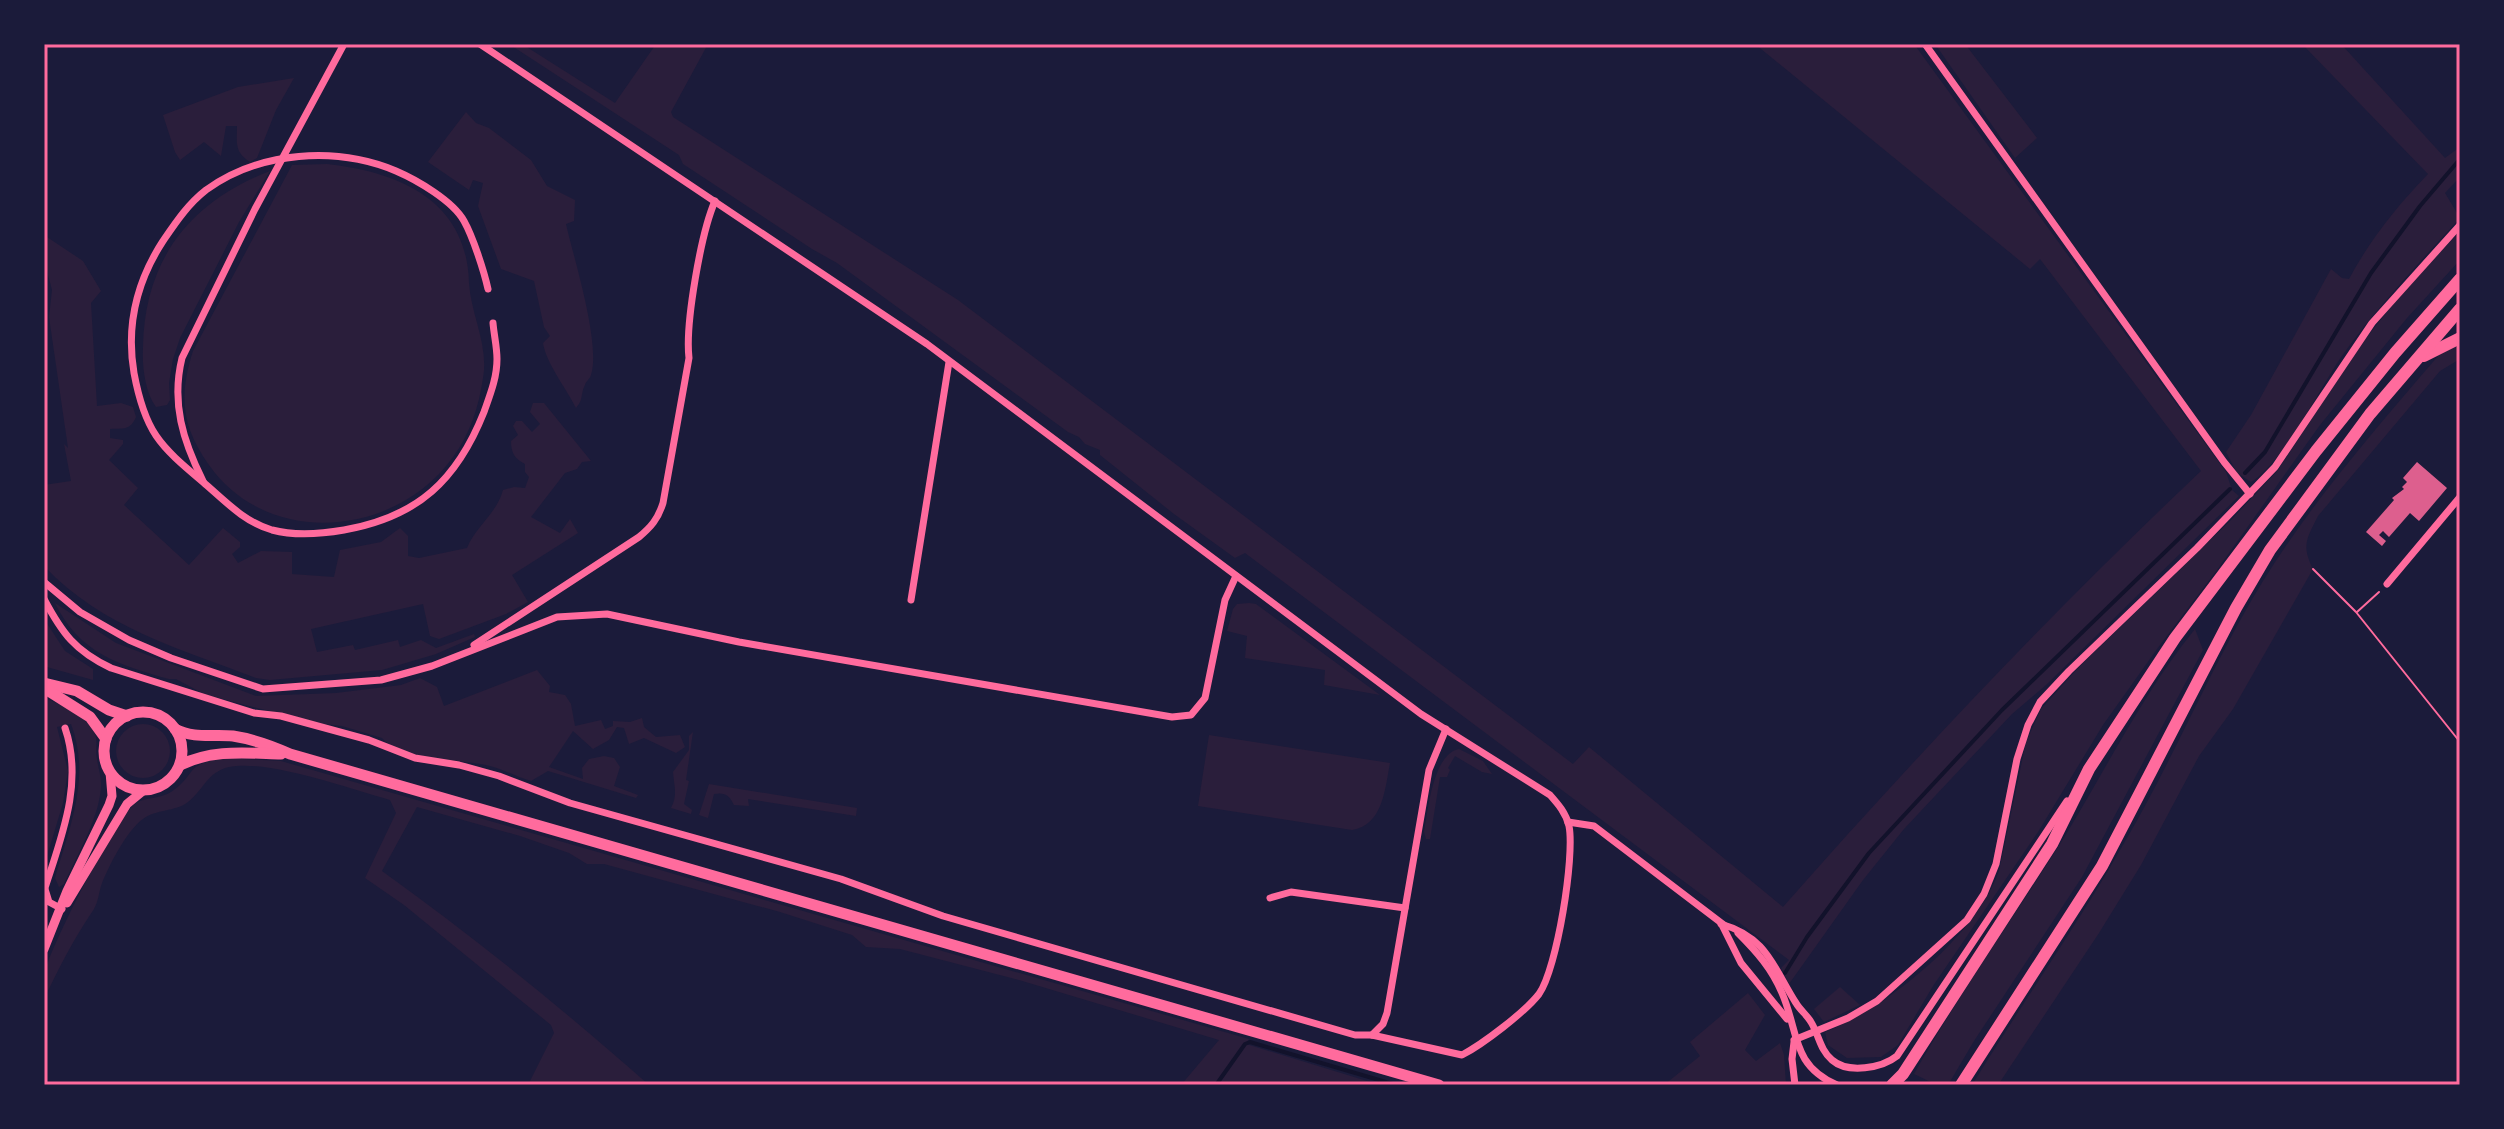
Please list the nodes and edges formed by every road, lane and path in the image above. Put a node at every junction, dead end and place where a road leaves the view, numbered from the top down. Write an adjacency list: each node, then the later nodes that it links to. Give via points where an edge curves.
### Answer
1 (344, 44): 13 (street, via 187,344 179,372 178,415)
2 (480, 44): 4 (street)
3 (1925, 44): 14 (street)
4 (715, 201): 11 (street); 23 (street, via 706,226 687,334 689,358 658,517 639,537)
5 (2460, 225): 14 (street, via 2372,323 2275,467)
6 (2460, 279): 33 (highway, via 2316,451 2175,638)
7 (488, 289): 13 (street, via 463,219 412,178 390,169 340,155 290,157 245,170 206,190 178,218 143,275 132,343 138,392 155,438)
8 (2460, 309): 12 (highway)
9 (493, 323): 13 (street, via 496,366 474,435 454,471 407,508 352,529 272,530 234,510)
10 (2460, 338): 12 (highway)
11 (949, 362): 17 (street); 21 (street)
12 (2411, 364): 51 (highway, via 2270,550 2102,866)
13 (204, 483)
14 (2250, 494): 44 (street, via 2040,702 2017,759 1996,864 1967,920 1877,1001)
15 (2460, 497): 19 (street)
16 (2313, 569): 22 (path)
17 (1236, 576): 23 (street, via 1225,600 1205,698 1191,715 1172,717 607,614 557,617); 28 (street)
18 (44, 582): 23 (street, via 80,612 129,640 263,689 381,680)
19 (2387, 584): 22 (path)
20 (44, 599): 45 (street, via 73,644 111,668 254,713 369,740 415,758 499,776 570,803 841,879 943,916 1198,991 1355,1035)
21 (911, 600)
22 (2356, 612): 30 (path)
23 (466, 651)
24 (44, 686): 25 (main road, via 77,691); 29 (main road, via 90,717)
25 (127, 716): 27 (main road, via 151,713); 29 (main road)
26 (65, 728): 37 (street, via 73,752 74,783)
27 (175, 729): 31 (main road, via 253,740); 32 (main road, via 182,746)
28 (1446, 729): 36 (street, via 1550,795); 39 (street, via 1429,770)
29 (106, 739): 34 (main road)
30 (2460, 742)
31 (290, 754): 32 (main road, via 225,753); 47 (main road)
32 (180, 765): 35 (main road, via 168,781)
33 (2089, 769): 44 (street, via 1897,1056 1878,1065 1842,1065 1826,1053); 50 (highway, via 2052,844)
34 (110, 772): 35 (main road, via 125,786); 40 (street, via 109,805)
35 (144, 790): 40 (street, via 127,804)
36 (1568, 822): 41 (street, via 1594,826); 45 (street, via 1559,935 1545,984 1531,1003 1462,1055)
37 (44, 890): 40 (street, via 49,902)
38 (1270, 898): 39 (street, via 1291,892)
39 (1405, 908): 45 (street, via 1387,1013)
40 (62, 909): 42 (street)
41 (1721, 924): 43 (street, via 1741,963); 43 (street, via 1761,956 1784,997); 44 (street, via 1738,928 1767,951)
42 (44, 949)
43 (1790, 1024): 46 (street)
44 (1816, 1031): 46 (street)
45 (1372, 1035)
46 (1794, 1040): 48 (street); 49 (street, via 1813,1071)
47 (1439, 1085)
48 (1795, 1085)
49 (1837, 1085)
50 (1892, 1085)
51 (1961, 1085)

